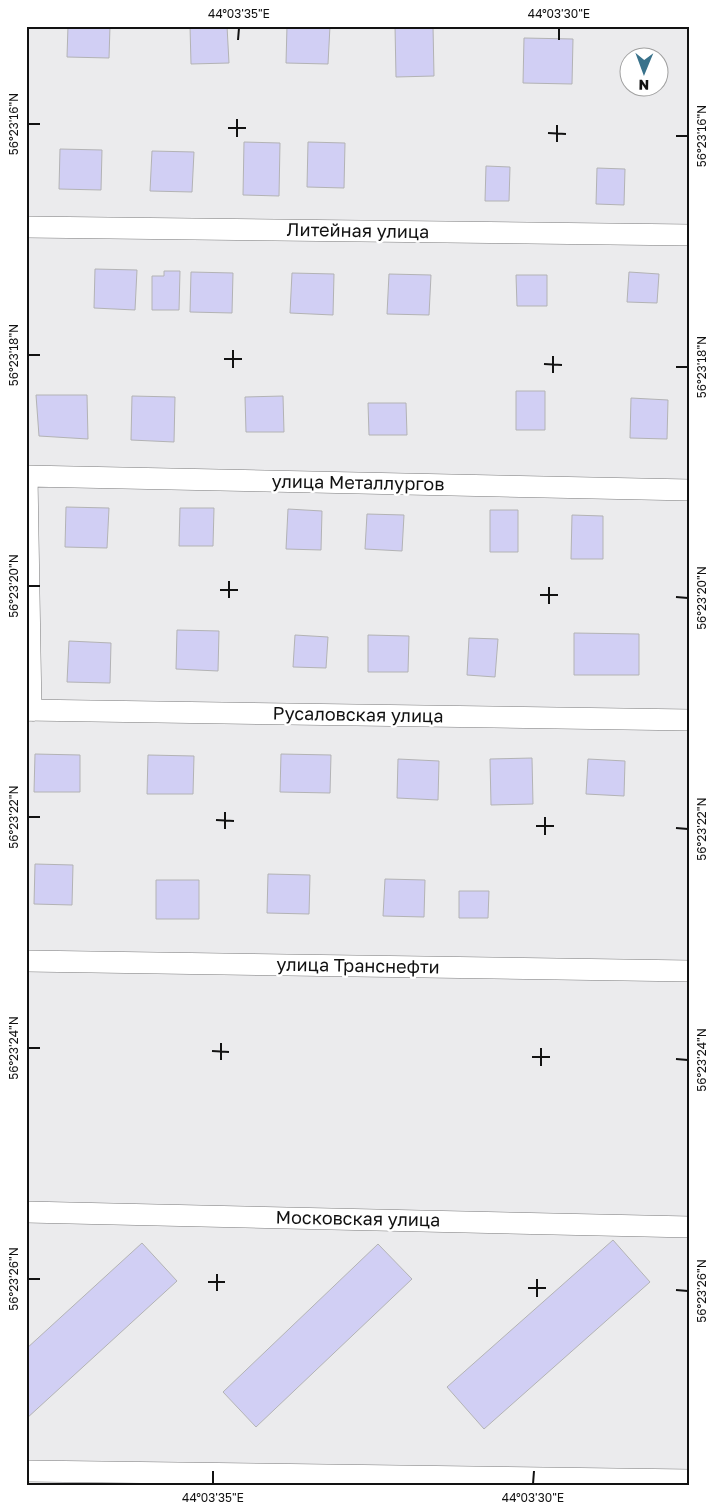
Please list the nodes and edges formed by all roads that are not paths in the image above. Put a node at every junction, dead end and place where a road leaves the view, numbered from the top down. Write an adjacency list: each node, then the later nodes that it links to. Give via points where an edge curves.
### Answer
1 (26, 227): 2 (street, Литейная улица)
2 (690, 235)
3 (27, 476): 4 (street, улица Металлургов); 5 (street)
4 (690, 490)
5 (29, 710): 6 (street, Русаловская улица)
6 (690, 720)
7 (26, 962): 8 (street, улица Транснефти)
8 (690, 971)
9 (26, 1212): 10 (street, Московская улица)
10 (690, 1228)
11 (26, 1471): 12 (street)
12 (690, 1480)

